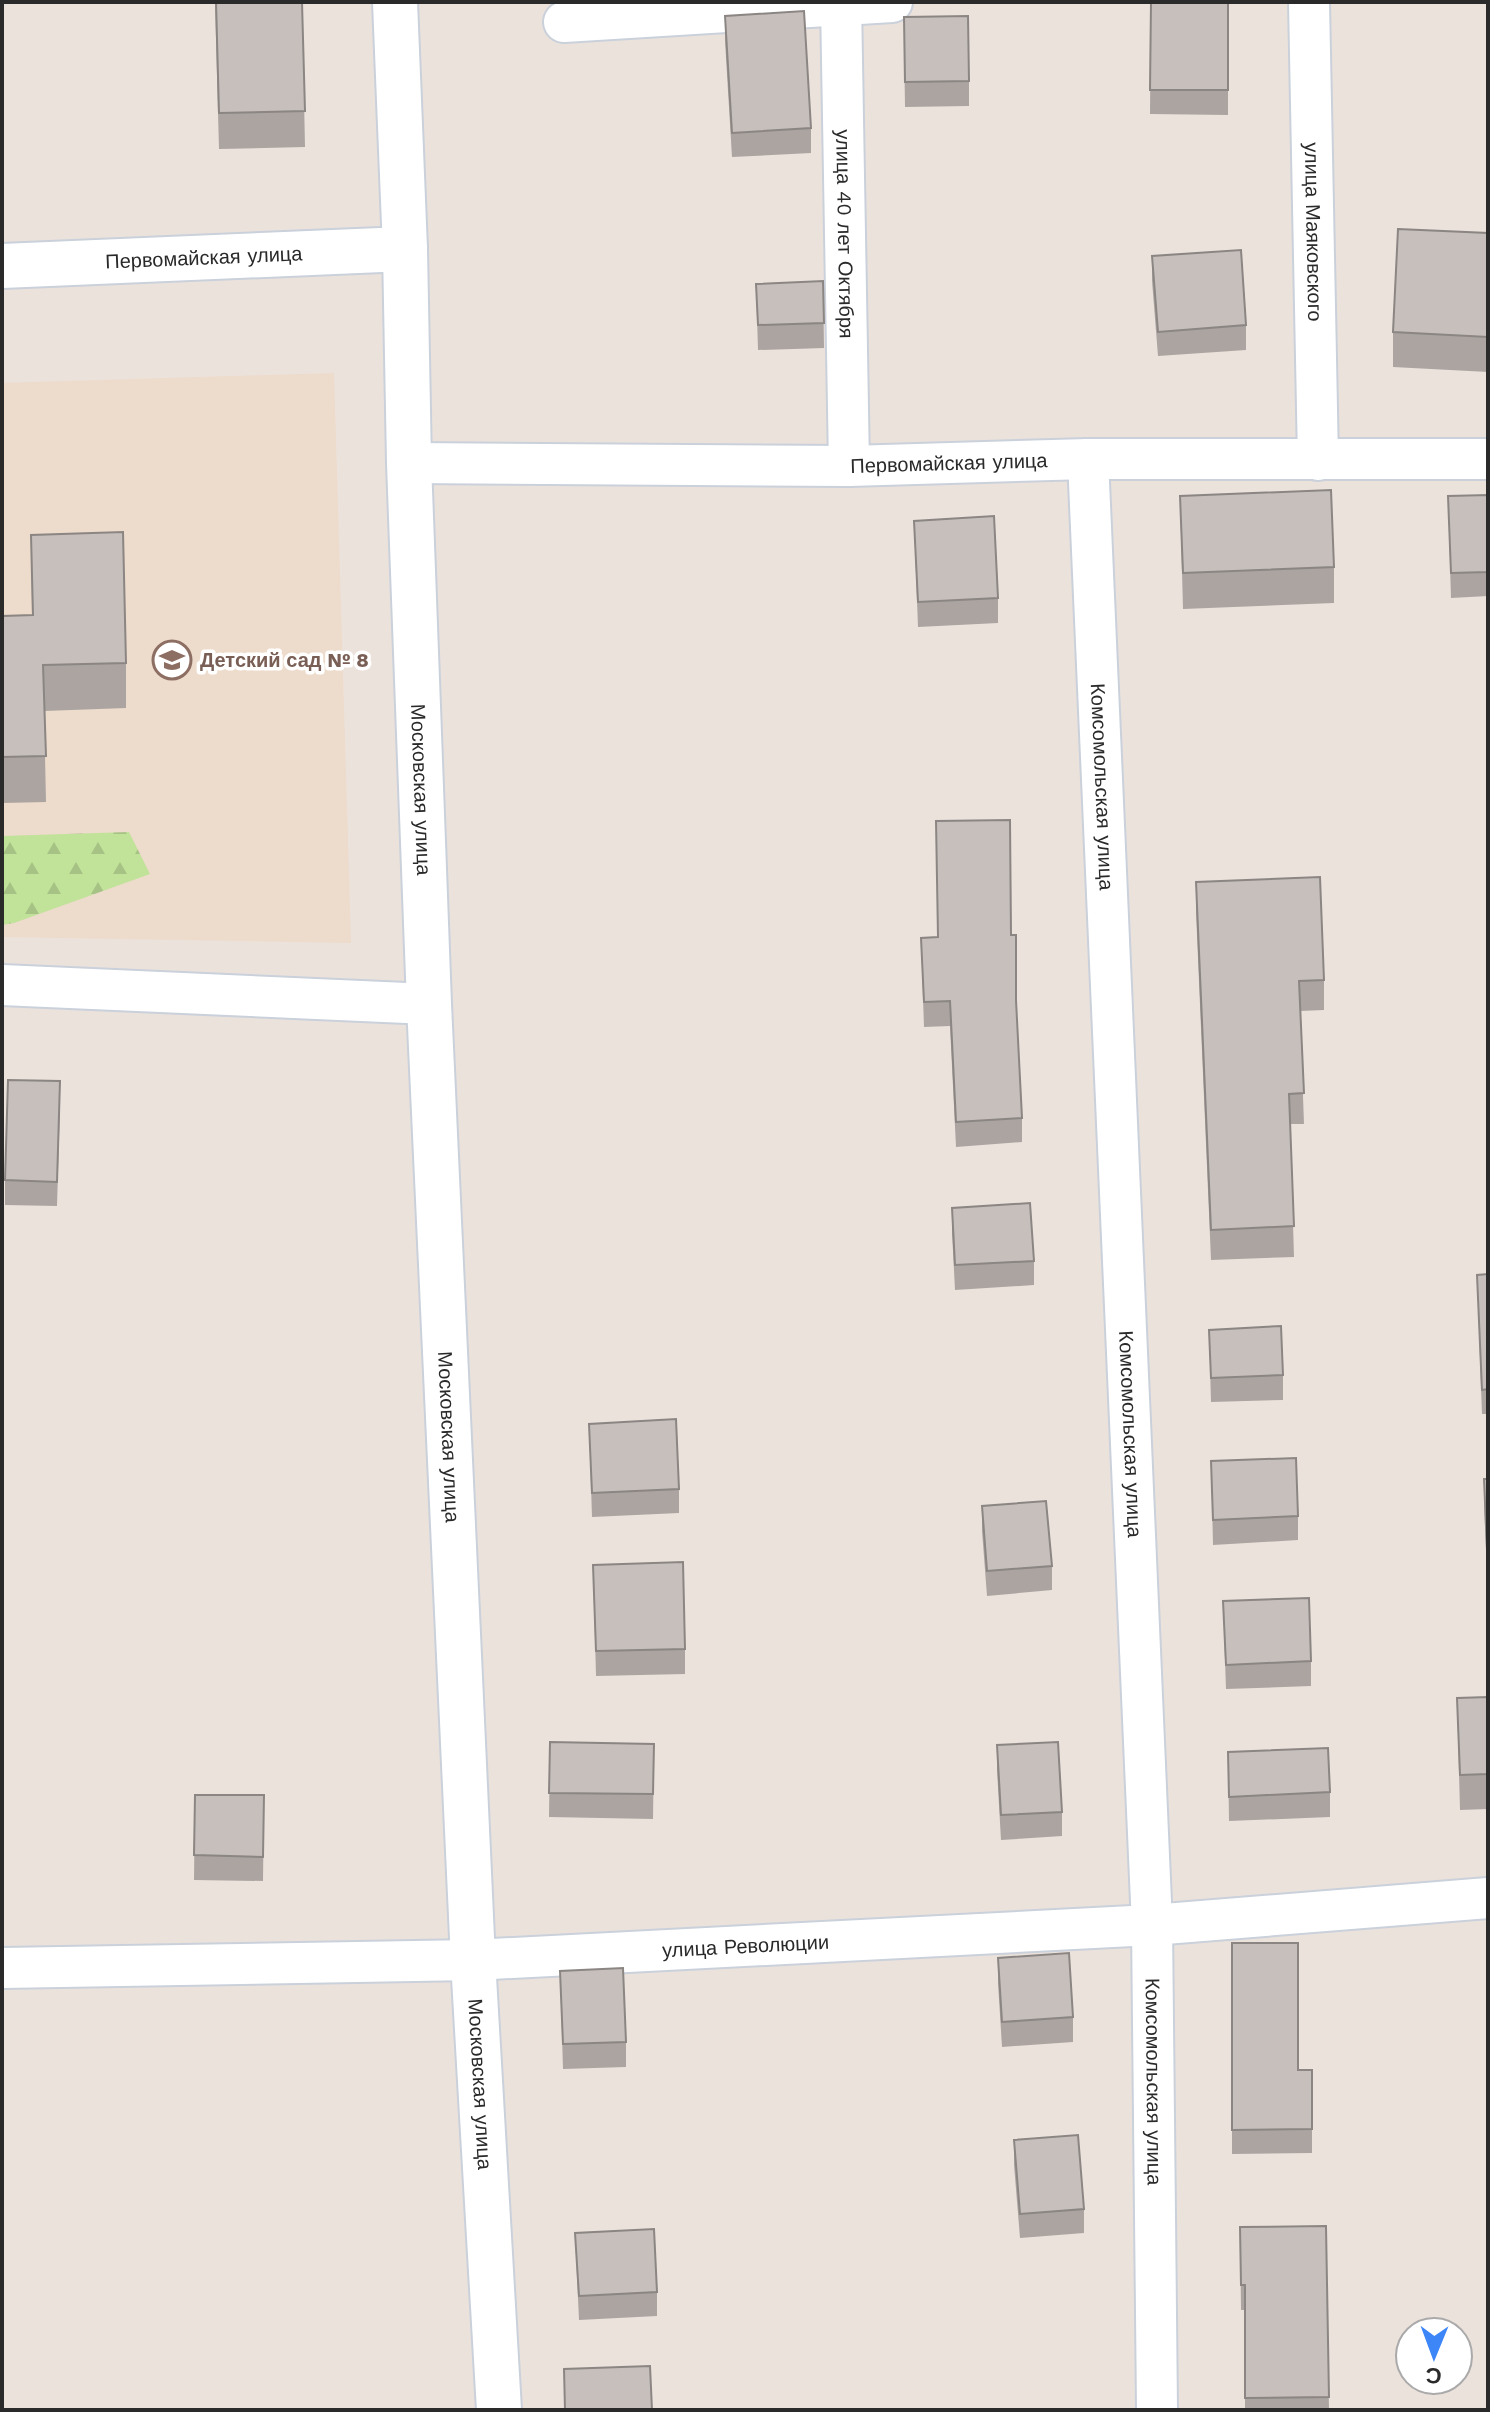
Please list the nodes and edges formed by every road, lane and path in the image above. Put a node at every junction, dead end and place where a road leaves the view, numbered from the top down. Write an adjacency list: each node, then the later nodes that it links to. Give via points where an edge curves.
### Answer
1 (395, 2): 6 (street, Московская улица)
2 (892, 2): 4 (street)
3 (1309, 2): 10 (street, улица Маяковского)
4 (841, 4): 5 (street); 12 (street, улица 40 лет Октября)
5 (564, 22)
6 (405, 249): 7 (street, Первомайская улица); 11 (street, Московская улица)
7 (2, 266)
8 (1088, 459): 10 (street, Первомайская улица); 12 (street, Первомайская улица); 16 (street, Комсомольская улица)
9 (1488, 459): 10 (street, Первомайская улица)
10 (1318, 460)
11 (409, 463): 12 (street, Первомайская улица); 14 (street, Московская улица)
12 (849, 466)
13 (2, 985): 14 (street)
14 (429, 1004): 17 (street, Московская улица)
15 (1488, 1898): 16 (street, улица Революции)
16 (1152, 1925): 17 (street, улица Революции); 20 (street, Комсомольская улица)
17 (473, 1960): 18 (street, улица Революции); 19 (street, Московская улица)
18 (2, 1968)
19 (499, 2410)
20 (1157, 2410)

